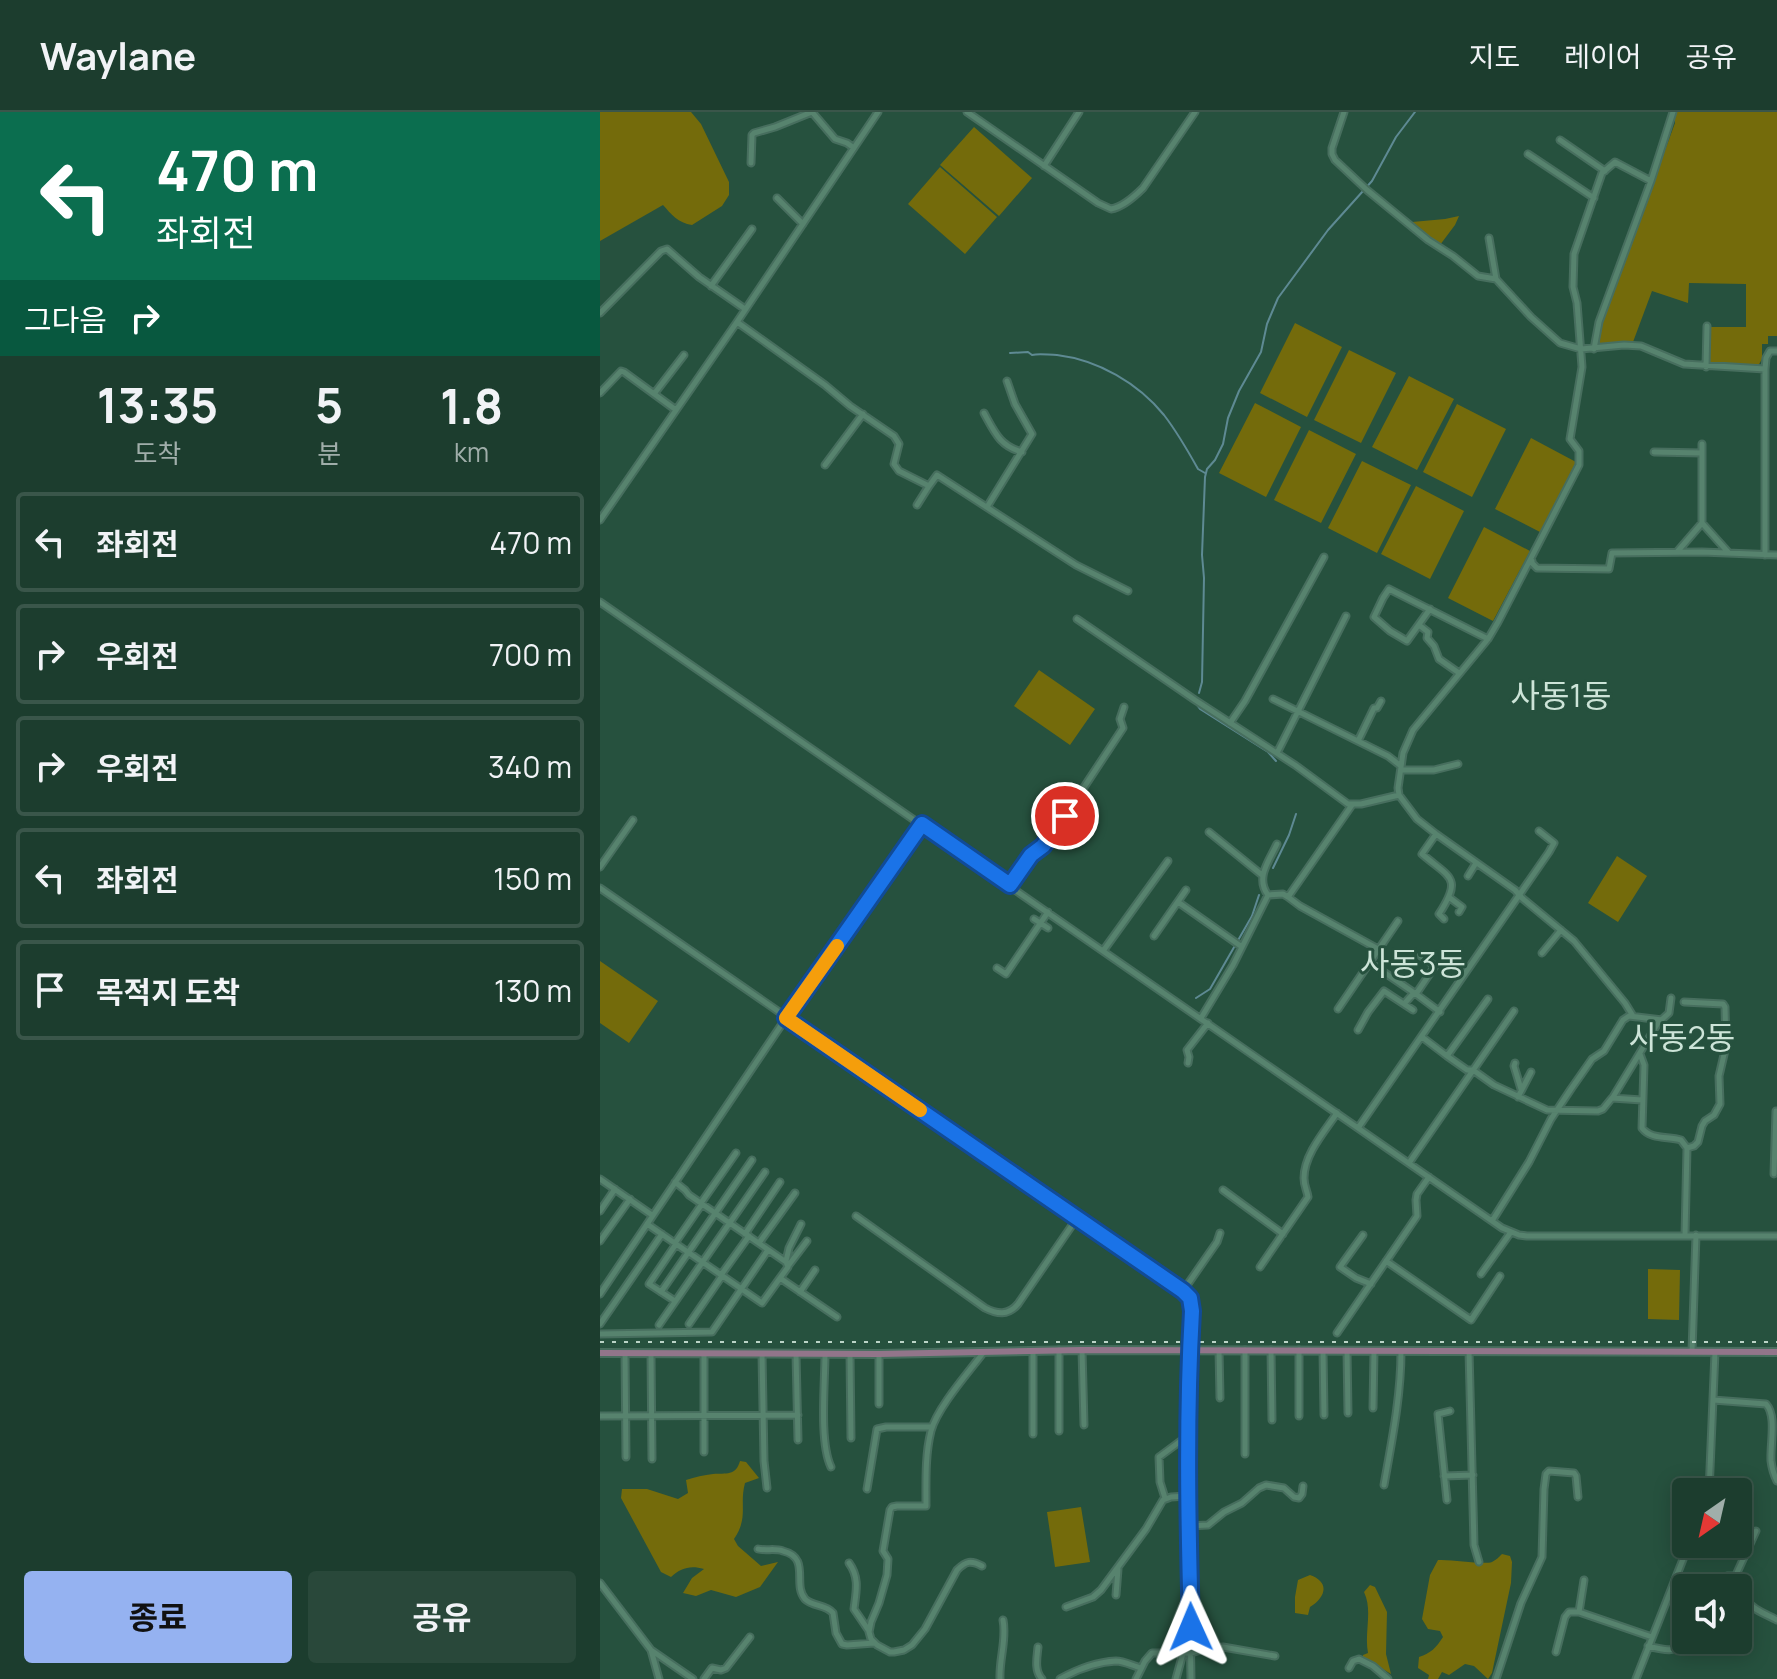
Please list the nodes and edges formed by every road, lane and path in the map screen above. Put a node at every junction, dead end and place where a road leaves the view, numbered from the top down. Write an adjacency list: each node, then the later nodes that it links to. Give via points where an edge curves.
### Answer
1 (812, 112): 9 (street, via 835,139); 11 (street, via 754,133)
2 (878, 112): 9 (street)
3 (967, 112): 12 (street)
4 (1079, 112): 12 (street)
5 (1195, 112): 12 (street, via 1143,188 1116,208 1098,203)
6 (1344, 112): 20 (street, via 1332,154 1335,160 1410,226 1478,276)
7 (1673, 112): 14 (street)
8 (1560, 140): 13 (street)
9 (854, 148): 17 (street)
10 (1528, 154): 16 (street)
11 (751, 163)
12 (1044, 166)
13 (1605, 171): 14 (street, via 1615,162); 16 (street)
14 (1651, 181): 27 (street)
15 (777, 198): 17 (street)
16 (1594, 198): 26 (street, via 1574,254)
17 (803, 224): 22 (street)
18 (752, 229): 21 (street)
19 (1489, 238): 20 (street)
20 (1496, 279): 26 (street, via 1554,338)
21 (711, 286): 22 (street); 23 (street, via 667,249)
22 (745, 309): 24 (street)
23 (600, 313)
24 (737, 322): 35 (street); 37 (street)
25 (1707, 326): 30 (street)
26 (1581, 349): 27 (street); 55 (street, via 1570,439 1579,451 1579,465)
27 (1594, 349): 30 (street, via 1641,346)
28 (1777, 351): 31 (street, via 1768,354)
29 (684, 355): 34 (street)
30 (1706, 367): 31 (street)
31 (1765, 369): 38 (street)
32 (1007, 381): 41 (street, via 1032,431)
33 (600, 393): 34 (street, via 621,371)
34 (654, 394): 35 (street)
35 (676, 410): 48 (street)
36 (984, 413): 41 (street, via 1006,446)
37 (863, 414): 44 (street); 45 (street, via 898,440 894,464 899,471)
38 (1766, 432): 39 (street); 52 (street)
39 (1777, 432)
40 (1702, 444): 43 (street)
41 (1022, 452): 47 (street)
42 (1654, 452): 43 (street)
43 (1702, 453): 49 (street)
44 (825, 465)
45 (929, 486): 46 (street); 47 (street, via 937,475)
46 (917, 505)
47 (987, 507): 56 (street, via 1076,565)
48 (600, 520)
49 (1702, 523): 50 (street); 51 (street)
50 (1677, 552): 51 (street); 55 (street, via 1612,553 1609,569 1537,568)
51 (1728, 553): 52 (street)
52 (1765, 555): 53 (street)
53 (1777, 555)
54 (1324, 557): 68 (street)
55 (1532, 557): 62 (street)
56 (1128, 591)
57 (600, 602): 76 (street)
58 (1430, 609): 61 (street); 61 (street, via 1389,589 1374,617 1407,641); 62 (street)
59 (1346, 616): 67 (street)
60 (1077, 619): 68 (street)
61 (1419, 625): 63 (street, via 1428,632 1439,659)
62 (1488, 639): 63 (street)
63 (1459, 673): 72 (street, via 1413,730)
64 (1273, 699): 67 (street)
65 (1381, 701): 69 (street)
66 (1124, 707): 86 (street, via 1123,728 1065,816)
67 (1299, 712): 69 (street); 70 (street)
68 (1230, 723): 70 (street)
69 (1358, 741): 72 (street)
70 (1277, 753): 74 (street)
71 (1458, 764): 72 (street, via 1425,771)
72 (1401, 768): 73 (street)
73 (1399, 795): 74 (street); 79 (street)
74 (1352, 805): 91 (street)
75 (633, 820): 83 (street)
76 (922, 824): 86 (street); 120 (street)
77 (1539, 831): 89 (street, via 1553,846)
78 (1209, 832): 84 (street)
79 (1436, 834): 82 (street); 92 (street, via 1422,854 1447,872)
80 (1277, 844): 84 (street)
81 (1168, 861): 105 (street)
82 (1476, 863): 85 (street); 89 (street)
83 (600, 867)
84 (1262, 875): 90 (street)
85 (1468, 876)
86 (1010, 885): 94 (street)
87 (600, 888): 120 (street)
88 (1186, 890): 93 (street)
89 (1519, 894): 101 (street); 118 (street)
90 (1268, 895): 91 (street); 103 (street)
91 (1288, 897): 104 (street)
92 (1450, 898): 95 (street, via 1462,907); 97 (street, via 1439,914)
93 (1178, 902): 102 (street); 103 (street)
94 (1048, 912): 99 (street); 105 (street)
95 (1459, 912)
96 (1034, 919): 99 (street)
97 (1444, 919)
98 (1398, 921): 104 (street)
99 (1041, 923): 100 (street); 109 (street, via 1005,975)
100 (1048, 928)
101 (1561, 930): 106 (street); 119 (street)
102 (1154, 936)
103 (1239, 944): 121 (street)
104 (1378, 949): 108 (street)
105 (1103, 951): 121 (street)
106 (1542, 953)
107 (1421, 956): 110 (street, via 1435,966)
108 (1369, 962): 110 (street); 115 (street)
109 (997, 968)
110 (1416, 994): 114 (street); 118 (street)
111 (1671, 998): 122 (street)
112 (1488, 999): 127 (street)
113 (1684, 1002): 141 (street, via 1723,1004 1726,1046 1718,1110 1705,1121 1698,1142)
114 (1404, 1004): 116 (street); 124 (street, via 1384,991)
115 (1338, 1009)
116 (1413, 1010)
117 (1514, 1011): 130 (street)
118 (1440, 1012): 125 (street)
119 (1633, 1016): 122 (street); 136 (street, via 1623,1020)
120 (786, 1018): 149 (street); 160 (street)
121 (1201, 1018): 123 (street)
122 (1662, 1020): 126 (street)
123 (1208, 1023): 128 (street, via 1187,1050); 138 (street)
124 (1358, 1030)
125 (1422, 1037): 127 (street); 139 (street)
126 (1640, 1054): 134 (street); 135 (street)
127 (1447, 1056): 130 (street)
128 (1188, 1063)
129 (1515, 1063): 132 (street)
130 (1473, 1070): 133 (street); 144 (street)
131 (1531, 1072): 132 (street)
132 (1521, 1089): 133 (street)
133 (1518, 1097): 136 (street)
134 (1612, 1098): 135 (street); 136 (street, via 1598,1111)
135 (1642, 1100): 141 (street, via 1644,1132 1681,1140)
136 (1557, 1111): 161 (street)
137 (1776, 1111): 140 (street)
138 (1337, 1113): 139 (street); 168 (street, via 1304,1169 1308,1197)
139 (1358, 1128): 144 (street)
140 (1776, 1136): 146 (street)
141 (1687, 1148): 171 (street)
142 (736, 1153): 155 (street)
143 (752, 1160): 157 (street)
144 (1409, 1163): 147 (street)
145 (765, 1172): 162 (street)
146 (1774, 1174)
147 (1429, 1177): 161 (street); 180 (street, via 1416,1200 1417,1216)
148 (601, 1180): 151 (street)
149 (675, 1182): 155 (street); 158 (street)
150 (780, 1182): 169 (street)
151 (615, 1189): 154 (street); 156 (street)
152 (1223, 1190): 168 (street)
153 (795, 1193): 176 (street)
154 (630, 1199): 158 (street); 174 (street)
155 (702, 1204): 157 (street); 177 (street)
156 (600, 1211)
157 (715, 1213): 162 (street); 179 (street)
158 (652, 1215): 163 (street)
159 (856, 1216): 160 (street, via 998,1313 1014,1309)
160 (1077, 1218): 191 (street)
161 (1492, 1221): 165 (street)
162 (729, 1223): 169 (street); 181 (street)
163 (647, 1224): 167 (street); 194 (street)
164 (801, 1224): 182 (street)
165 (1511, 1232): 171 (street); 185 (street)
166 (1220, 1233): 191 (street)
167 (662, 1234): 177 (street); 197 (street)
168 (1283, 1234): 183 (street)
169 (747, 1235): 176 (street); 186 (street)
170 (1363, 1235): 189 (street, via 1340,1267)
171 (1685, 1235): 172 (street)
172 (1696, 1235): 173 (street); 215 (street)
173 (1777, 1236)
174 (600, 1241)
175 (807, 1241): 182 (street)
176 (759, 1243): 178 (street)
177 (676, 1244): 179 (street); 192 (street, via 649,1284)
178 (768, 1250): 182 (street); 190 (street)
179 (688, 1252): 181 (street); 192 (street)
180 (1386, 1261): 187 (street, via 1471,1320); 189 (street)
181 (702, 1262): 186 (street); 195 (street)
182 (787, 1265): 188 (street)
183 (1260, 1267)
184 (815, 1270): 193 (street)
185 (1481, 1274)
186 (721, 1275): 190 (street); 198 (street)
187 (1500, 1276)
188 (780, 1278): 190 (street, via 762,1303); 193 (street)
189 (1371, 1284): 200 (street)
190 (742, 1289): 201 (street, via 710,1333)
191 (1183, 1291): 209 (street, via 1192,1305)
192 (661, 1292): 195 (street)
193 (800, 1292): 196 (street)
194 (600, 1294)
195 (675, 1301): 199 (street)
196 (837, 1317)
197 (600, 1324)
198 (689, 1324)
199 (659, 1325)
200 (1337, 1333)
201 (600, 1334)
202 (1059, 1350): 203 (main road); 208 (main road); 245 (street)
203 (1082, 1350): 209 (main road); 243 (street)
204 (1219, 1350): 205 (main road); 209 (main road); 228 (street)
205 (1245, 1350): 206 (main road); 251 (street)
206 (1271, 1350): 207 (main road); 242 (street)
207 (1299, 1350): 210 (main road); 241 (street)
208 (1033, 1351): 216 (main road); 246 (street)
209 (1190, 1351): 247 (street)
210 (1323, 1351): 211 (main road); 239 (street)
211 (1347, 1351): 212 (main road); 233 (street)
212 (1374, 1351): 213 (main road); 231 (street)
213 (1401, 1351): 214 (main road); 259 (street)
214 (1469, 1351): 215 (main road); 255 (street)
215 (1692, 1351): 217 (main road)
216 (984, 1352): 227 (main road); 244 (street)
217 (1715, 1352): 218 (main road); 229 (street)
218 (1777, 1352)
219 (600, 1353): 220 (main road)
220 (625, 1353): 221 (main road); 234 (street)
221 (651, 1354): 222 (main road); 235 (street)
222 (704, 1354): 223 (main road); 236 (street)
223 (762, 1354): 224 (main road); 237 (street)
224 (796, 1354): 225 (main road); 238 (street)
225 (825, 1354): 226 (main road); 254 (street, via 825,1443)
226 (850, 1354): 227 (main road); 248 (street)
227 (879, 1354): 230 (street)
228 (1220, 1398)
229 (1713, 1400): 257 (street); 258 (street, via 1771,1407 1771,1458)
230 (879, 1404)
231 (1373, 1408)
232 (1450, 1411): 256 (street, via 1438,1414)
233 (1348, 1413)
234 (625, 1415): 235 (street); 240 (street); 252 (street)
235 (651, 1415): 236 (street); 253 (street)
236 (704, 1415): 237 (street); 250 (street)
237 (764, 1415): 238 (street); 261 (street)
238 (798, 1415): 249 (street)
239 (1324, 1415)
240 (600, 1416)
241 (1299, 1416)
242 (1272, 1420)
243 (1084, 1425)
244 (932, 1427): 262 (street, via 877,1429); 284 (street, via 926,1506 890,1510 883,1551 887,1575)
245 (1059, 1431)
246 (1033, 1434)
247 (1187, 1436): 263 (street); 265 (street, via 1159,1457)
248 (851, 1438)
249 (798, 1440)
250 (704, 1452)
251 (1245, 1454)
252 (626, 1457)
253 (652, 1459)
254 (831, 1467)
255 (1473, 1475): 256 (street); 271 (street)
256 (1444, 1476): 266 (street)
257 (1710, 1478)
258 (1777, 1481)
259 (1384, 1485)
260 (1303, 1486): 267 (street, via 1299,1498 1266,1485 1208,1525)
261 (767, 1488)
262 (867, 1489)
263 (1187, 1496): 265 (street); 267 (street)
264 (1578, 1497): 308 (street, via 1574,1473 1546,1474 1542,1557)
265 (1165, 1498): 273 (street)
266 (1447, 1500)
267 (1188, 1526): 294 (street)
268 (1756, 1531): 275 (street)
269 (758, 1549): 287 (street, via 794,1555 803,1595 833,1613 842,1644)
270 (1683, 1558): 286 (street)
271 (1479, 1562)
272 (849, 1563): 284 (street, via 858,1584 854,1609)
273 (1119, 1564): 278 (street); 280 (street, via 1093,1597)
274 (982, 1566): 287 (street, via 973,1561 957,1570 912,1645 890,1652)
275 (1736, 1574)
276 (1584, 1580): 281 (street)
277 (600, 1583): 291 (street)
278 (1116, 1595)
279 (1752, 1606): 283 (street)
280 (1066, 1607)
281 (1579, 1612): 286 (street); 292 (street, via 1565,1617)
282 (1003, 1620): 301 (street)
283 (1777, 1620)
284 (869, 1632): 287 (street)
285 (750, 1637): 300 (street, via 726,1668 712,1668)
286 (1652, 1637): 288 (street)
287 (875, 1643)
288 (1648, 1646): 290 (street); 309 (street)
289 (1038, 1647): 302 (street)
290 (1672, 1649)
291 (651, 1650): 298 (street); 299 (street)
292 (1556, 1652)
293 (1183, 1653): 294 (street); 296 (street, via 1152,1653); 305 (street)
294 (1191, 1653): 295 (street, via 1223,1647); 306 (street)
295 (1275, 1656)
296 (1141, 1668): 303 (street, via 1114,1661); 304 (street)
297 (1349, 1668): 307 (street, via 1359,1659)
298 (659, 1679)
299 (693, 1679)
300 (704, 1679)
301 (1000, 1679)
302 (1042, 1679)
303 (1060, 1679)
304 (1136, 1679)
305 (1176, 1679)
306 (1191, 1679)
307 (1388, 1679)
308 (1496, 1679)
309 (1636, 1679)

